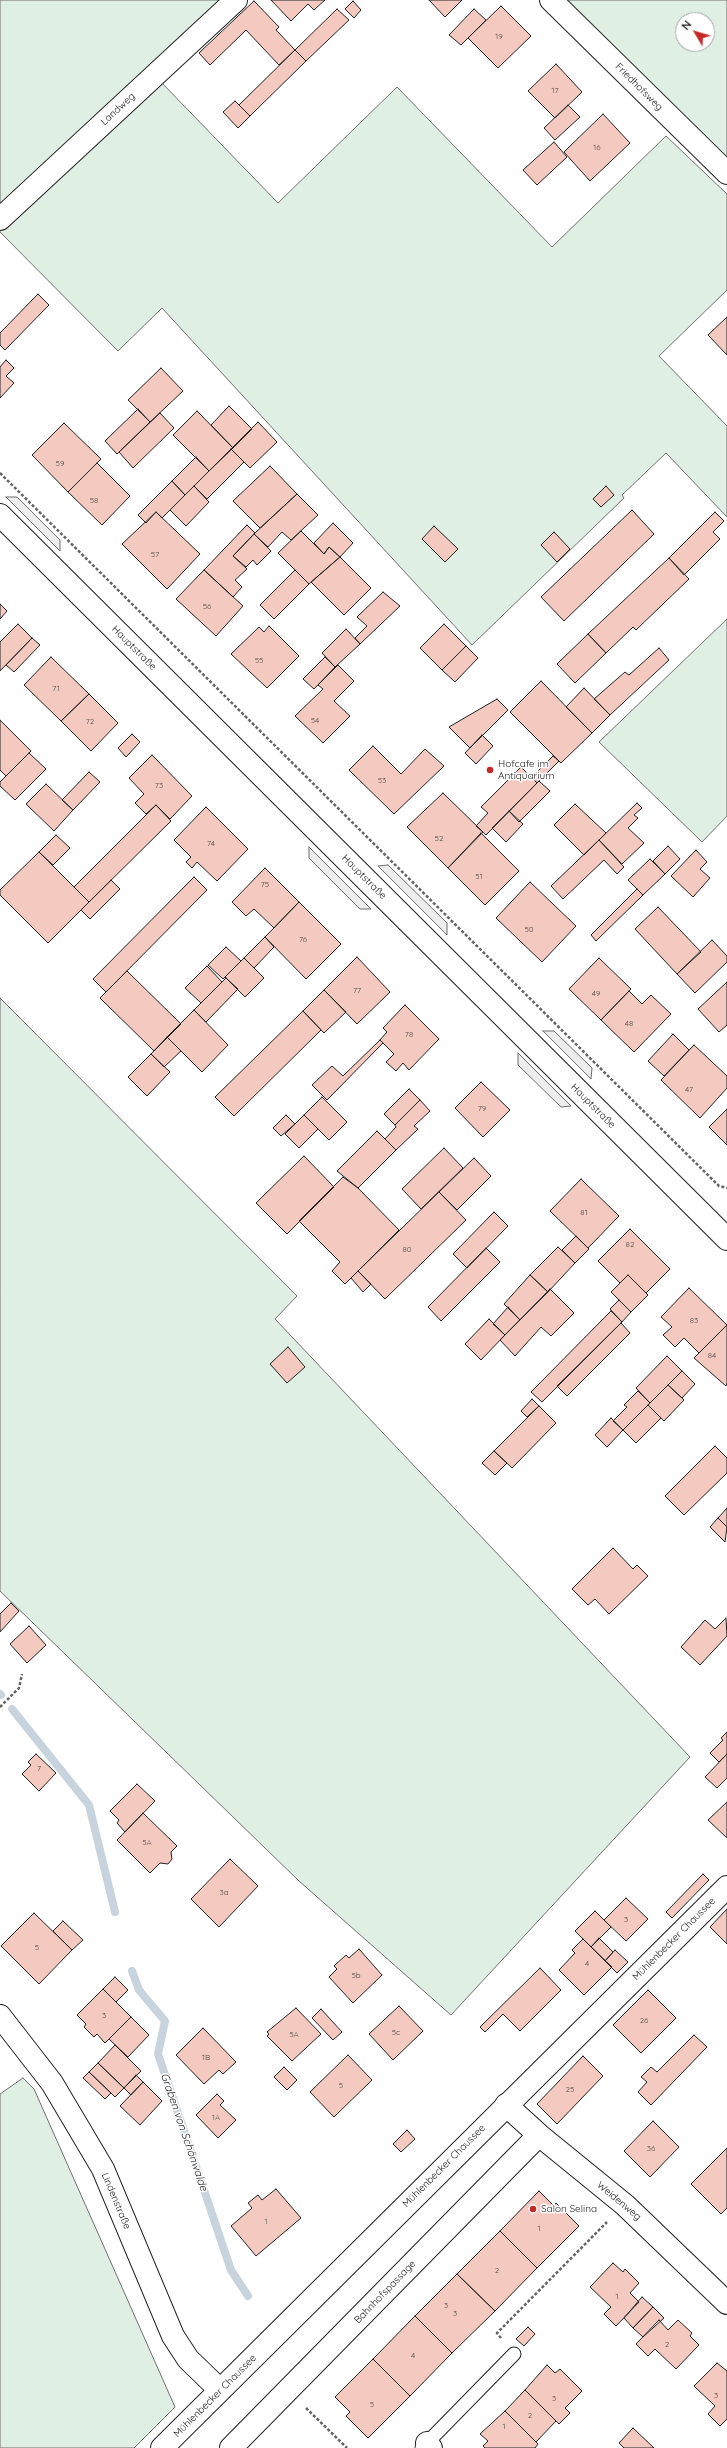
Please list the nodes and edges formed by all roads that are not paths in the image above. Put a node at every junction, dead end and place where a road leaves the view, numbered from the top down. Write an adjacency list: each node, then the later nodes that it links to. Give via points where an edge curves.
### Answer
1 (236, 0): 4 (main road, Landweg)
2 (551, 0): 3 (main road, Friedhofsweg)
3 (727, 173)
4 (0, 218)
5 (0, 515): 6 (main road, Hauptstraße)
6 (727, 1239)
7 (727, 1887): 9 (main road, Mühlenbecker Chaussee)
8 (0, 2016): 13 (main road, Lindenstraße, via 52,2082 103,2169 173,2336 188,2359)
9 (506, 2105): 10 (main road, Weidenweg); 13 (main road, Mühlenbecker Chaussee)
10 (538, 2135): 11 (main road, Weidenweg, via 624,2205); 16 (main road, Bahnhofspassage)
11 (727, 2303)
12 (514, 2354): 14 (lane)
13 (220, 2390): 15 (main road, Mühlenbecker Chaussee)
14 (427, 2446)
15 (162, 2448)
16 (231, 2448)

